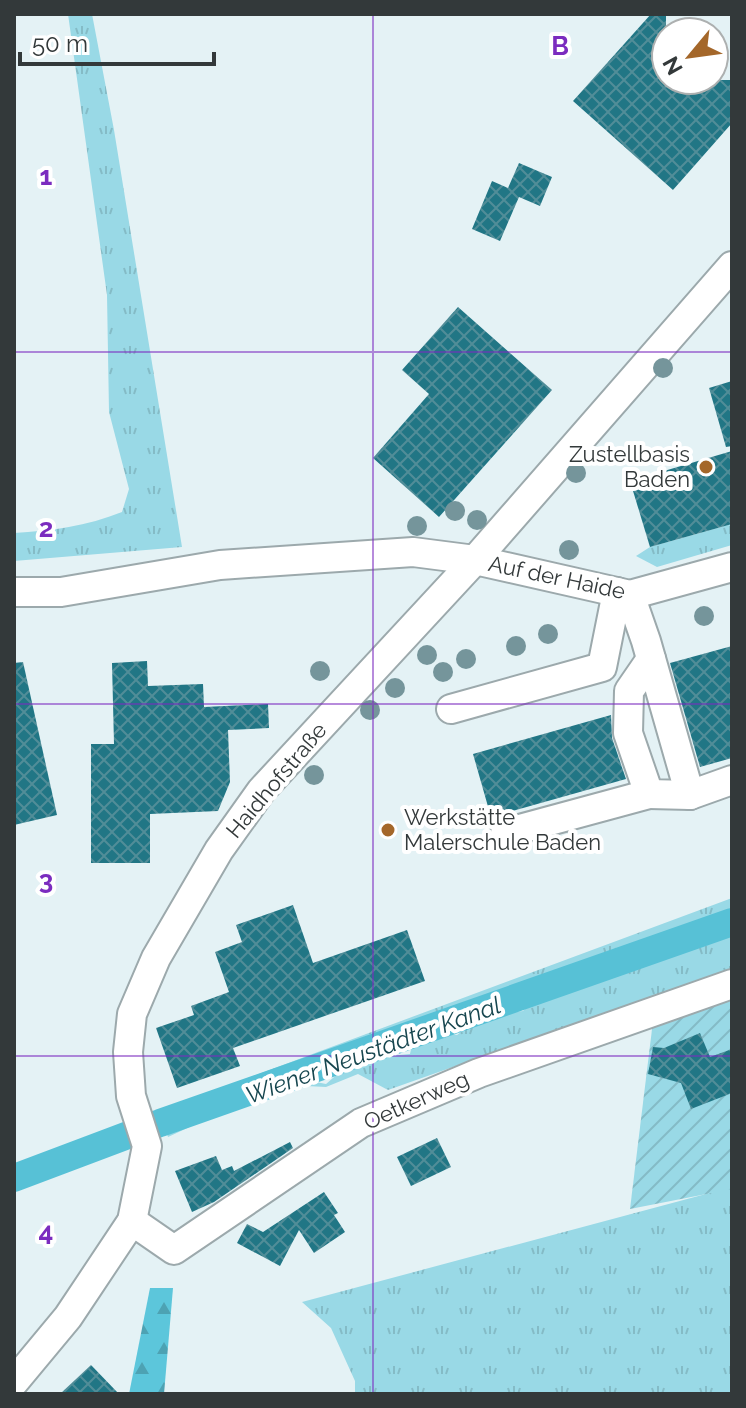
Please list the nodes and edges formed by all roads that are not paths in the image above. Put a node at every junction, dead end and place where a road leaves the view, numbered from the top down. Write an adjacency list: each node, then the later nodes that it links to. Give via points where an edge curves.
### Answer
1 (732, 266): 2 (street, Haidhofstraße)
2 (475, 560): 4 (street, Auf der Haide, via 413,552 351,555 220,565 61,592); 5 (street, Auf der Haide); 13 (street, Haidhofstraße, via 261,791 219,850 156,958 132,1014 128,1052 131,1096 147,1146)
3 (732, 567): 5 (street, Auf der Haide)
4 (14, 592)
5 (623, 594): 6 (street); 7 (street, via 602,667)
6 (651, 659): 9 (street, via 629,691 628,733); 10 (street)
7 (451, 709)
8 (732, 780): 10 (street)
9 (649, 794): 10 (street); 11 (street)
10 (690, 795)
11 (505, 833)
12 (732, 984): 13 (street, Oetkerweg, via 479,1073 361,1123 174,1250)
13 (132, 1221): 14 (street, Haidhofstraße, via 68,1317)
14 (14, 1382)

